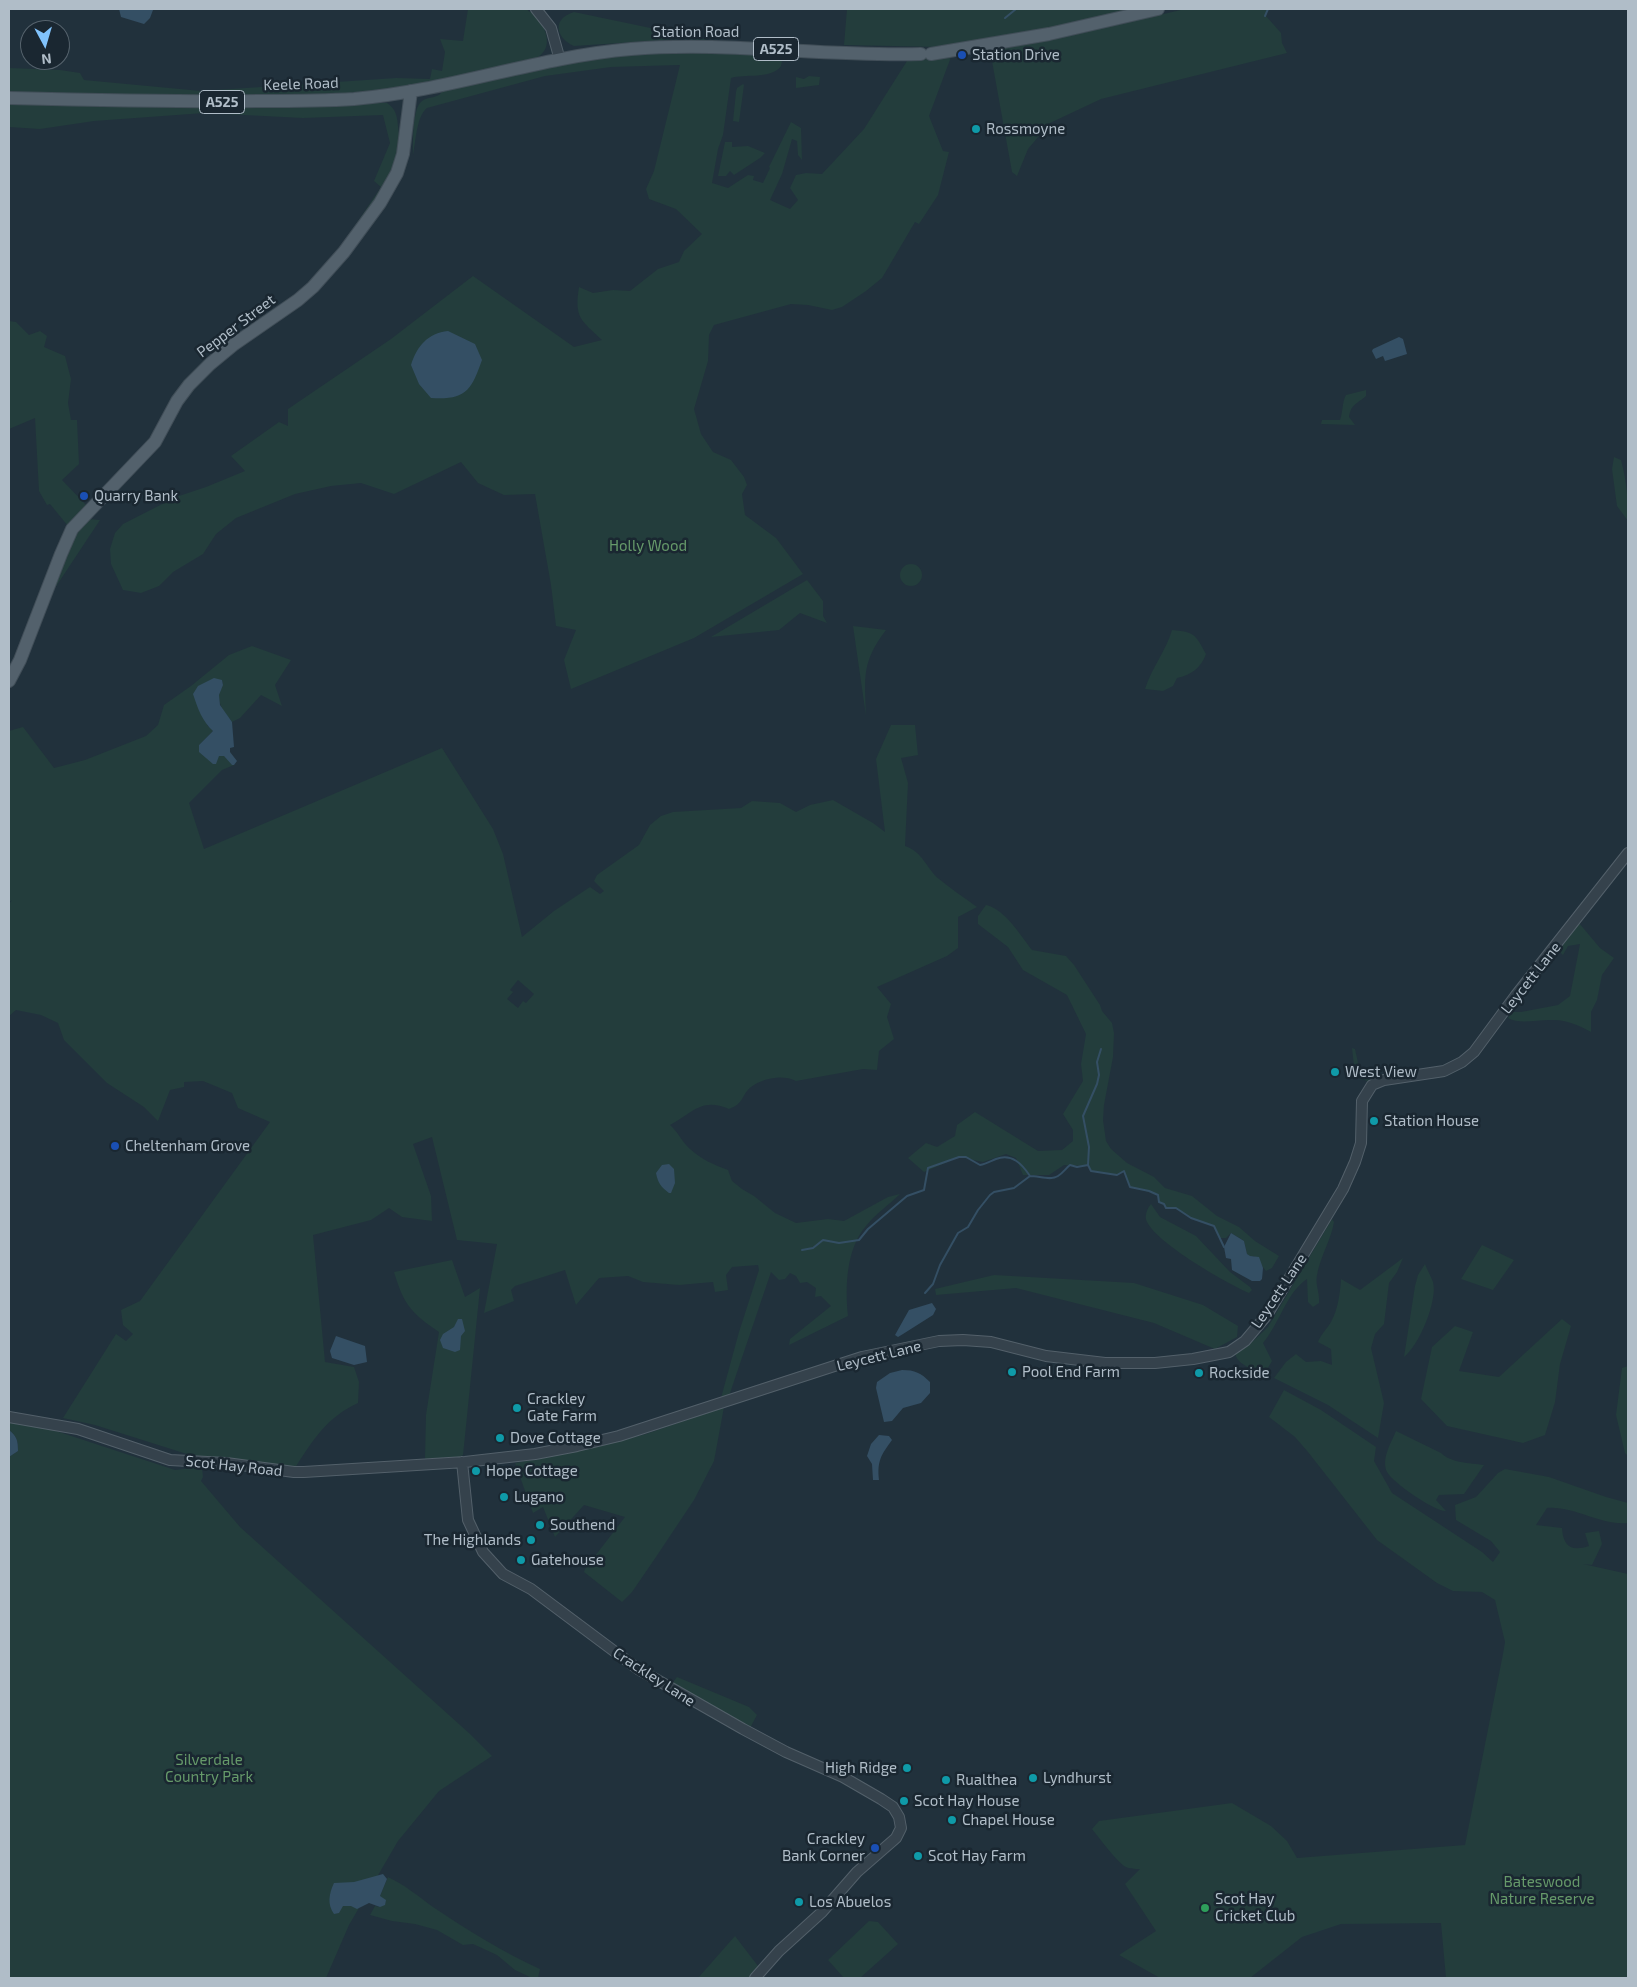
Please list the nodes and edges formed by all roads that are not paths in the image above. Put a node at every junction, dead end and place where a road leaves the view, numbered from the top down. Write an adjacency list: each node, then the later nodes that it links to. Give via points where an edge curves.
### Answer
1 (536, 9): 3 (street, via 551,28)
2 (1158, 9): 3 (main road, Station Road / A525, via 1049,34 926,54 711,47 632,49)
3 (560, 60): 4 (main road, Keele Road / A525)
4 (411, 91): 5 (main road, Keele Road / A525); 7 (main road, Pepper Street)
5 (392, 94): 6 (main road, Keele Road / A525, via 354,99 202,102); 7 (main road, Pepper Street)
6 (9, 98)
7 (405, 127): 8 (main road, Pepper Street, via 398,172 380,204 344,252 298,300 233,345 196,378 177,401 155,442 72,529)
8 (9, 681)
9 (1628, 853): 11 (street, Leycett Lane, via 1474,1052 1444,1071 1372,1084 1362,1101 1361,1143 1344,1189 1266,1315 1245,1341 1230,1352 1165,1362 1106,1363 1046,1356 991,1342 939,1341 862,1357 620,1436 535,1454)
10 (9, 1417): 11 (street, Scot Hay Road, via 78,1430 170,1460 294,1472)
11 (464, 1462): 12 (street, Crackley Lane, via 468,1520 483,1552 503,1574 531,1589 638,1669 677,1693 786,1752 843,1777 893,1807 899,1817 901,1828 896,1838 866,1862 822,1912 778,1951)
12 (755, 1978)

